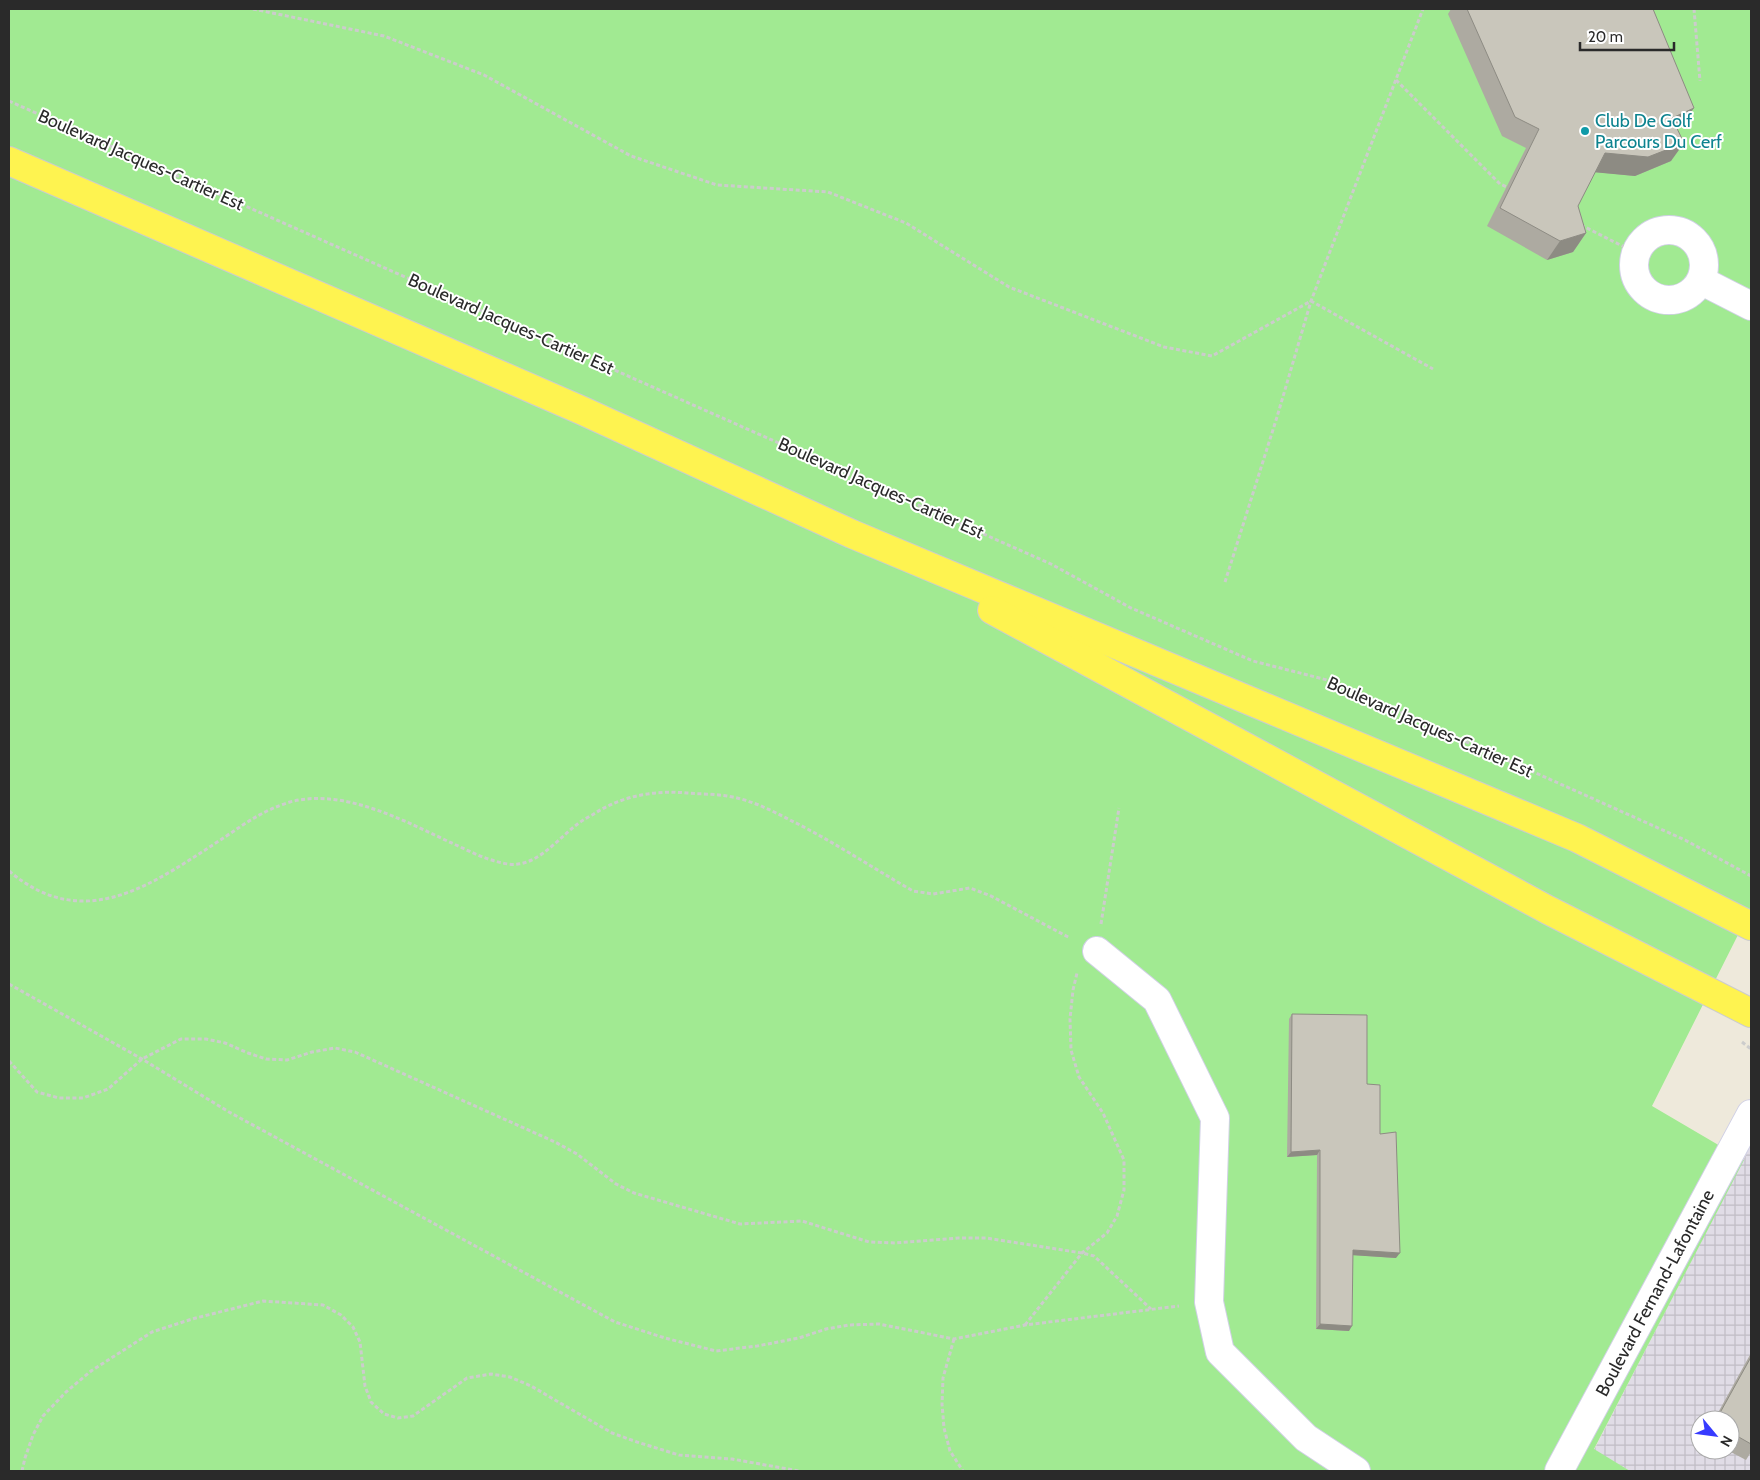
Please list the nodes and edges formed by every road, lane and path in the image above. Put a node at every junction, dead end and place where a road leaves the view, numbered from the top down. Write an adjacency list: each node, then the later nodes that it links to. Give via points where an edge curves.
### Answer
1 (253, 9): 12 (path, via 384,36 484,75 631,156 717,184 828,192 906,223 1009,287 1164,347 1212,356)
2 (1423, 9): 4 (path)
3 (1694, 9): 5 (path)
4 (1396, 80): 8 (path, via 1500,184); 12 (path)
5 (1700, 81)
6 (9, 101): 19 (path, Boulevard Jacques-Cartier Est, via 1052,564 1131,608 1253,661 1331,681 1684,840)
7 (9, 161): 15 (main road, via 583,411)
8 (1516, 192)
9 (1574, 222): 10 (path)
10 (1636, 253): 11 (street, via 1636,277 1651,296 1662,300 1686,297); 11 (street, via 1641,243 1661,231 1683,232 1700,247 1705,270)
11 (1702, 281): 13 (street)
12 (1311, 301): 14 (path); 16 (path)
13 (1751, 306)
14 (1433, 369)
15 (852, 534): 20 (main road, via 1577,838); 23 (main road, via 1548,910)
16 (1225, 582)
17 (1120, 808): 21 (path)
18 (9, 871): 21 (path, via 45,894 68,902 107,899 151,882 266,810 293,801 320,798 381,811 490,860 511,865 533,860 600,809 640,794 728,796 765,807 807,828 914,890 933,894 970,888)
19 (1751, 876)
20 (1751, 926)
21 (1097, 952): 27 (path, via 1084,959 1078,971 1070,1019 1071,1050 1079,1077 1103,1113 1124,1160 1124,1190 1117,1216 1107,1233); 28 (street, via 1157,1000 1215,1118)
22 (9, 984): 24 (path)
23 (1751, 1013)
24 (142, 1059): 25 (path, via 108,1089 83,1098 59,1098 37,1092); 27 (path, via 182,1039 225,1043 266,1059 287,1060 334,1048 355,1052 555,1142 634,1194 740,1224 802,1221 869,1242 986,1238); 31 (path, via 228,1112 615,1322 716,1351 799,1338 848,1325 879,1324)
25 (9, 1061)
26 (1751, 1114): 36 (street, Boulevard Fernand-Lafontaine)
27 (1082, 1253): 29 (path, via 1094,1256); 30 (path)
28 (1208, 1302): 29 (path); 35 (street, via 1220,1352 1306,1438)
29 (1152, 1309): 30 (path)
30 (1024, 1325): 31 (path)
31 (954, 1339): 34 (path, via 943,1378 942,1404 950,1451)
32 (22, 1471): 33 (path, via 24,1458 43,1416 91,1371 152,1332 263,1301 323,1305 341,1315 353,1327 360,1342 365,1386 371,1402 384,1414 398,1418 413,1416 467,1378 491,1374 510,1377 531,1386 612,1432 637,1442 680,1455 732,1459)
33 (799, 1471)
34 (963, 1471)
35 (1356, 1471)
36 (1558, 1471)

